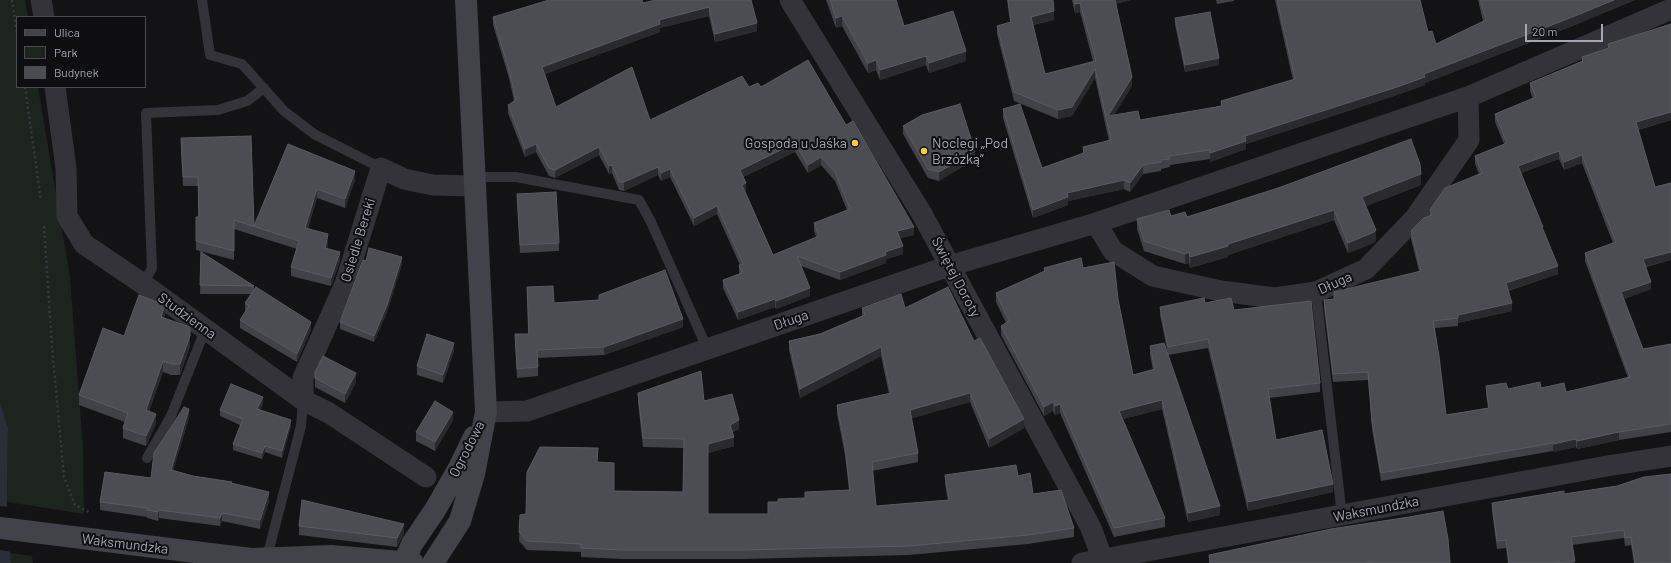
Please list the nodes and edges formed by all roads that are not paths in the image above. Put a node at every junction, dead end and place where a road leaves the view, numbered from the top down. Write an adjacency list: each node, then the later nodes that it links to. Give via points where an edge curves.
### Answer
1 (41, 0): 6 (street)
2 (202, 0): 8 (lane, via 210,55 242,64)
3 (466, 0): 11 (street)
4 (790, 0): 13 (street, Świętej Doroty, via 922,214)
5 (1671, 9): 9 (street, Długa)
6 (44, 16)
7 (55, 88): 14 (street, Studzienna, via 66,168 67,216 84,244)
8 (264, 88): 10 (lane, via 284,111 314,134); 14 (lane, via 247,101 218,110 146,113 152,268)
9 (1468, 97): 12 (street, Długa); 15 (street, Długa, via 1469,140 1415,218 1366,269)
10 (381, 168): 11 (street, via 404,179 426,184); 18 (street, Osiedle Bereki, via 345,284 303,378)
11 (474, 182): 17 (lane, via 516,177 639,200); 19 (street)
12 (1096, 223): 13 (street, Długa); 15 (street, Długa, via 1113,251 1153,276 1221,291 1275,298)
13 (949, 266): 17 (street, Długa); 26 (street, Świętej Doroty, via 1091,528)
14 (144, 284): 16 (street, Studzienna)
15 (1316, 292): 23 (lane)
16 (205, 330): 18 (street, Studzienna); 21 (lane, via 171,416)
17 (707, 348): 19 (street, Długa, via 527,411)
18 (303, 400): 22 (street, Studzienna, via 329,413); 25 (lane, via 301,426)
19 (486, 412): 27 (street, Ogrodowa, via 459,468 412,544); 28 (street, Ogrodowa, via 474,474 460,521)
20 (1671, 456): 23 (street, Waksmundzka)
21 (147, 458)
22 (426, 477)
23 (1342, 516): 26 (street, Waksmundzka)
24 (0, 528): 25 (street, Waksmundzka)
25 (257, 561): 27 (street, Waksmundzka, via 331,556)
26 (1103, 561): 29 (street, Waksmundzka)
27 (407, 563)
28 (433, 563)
29 (1082, 563)

